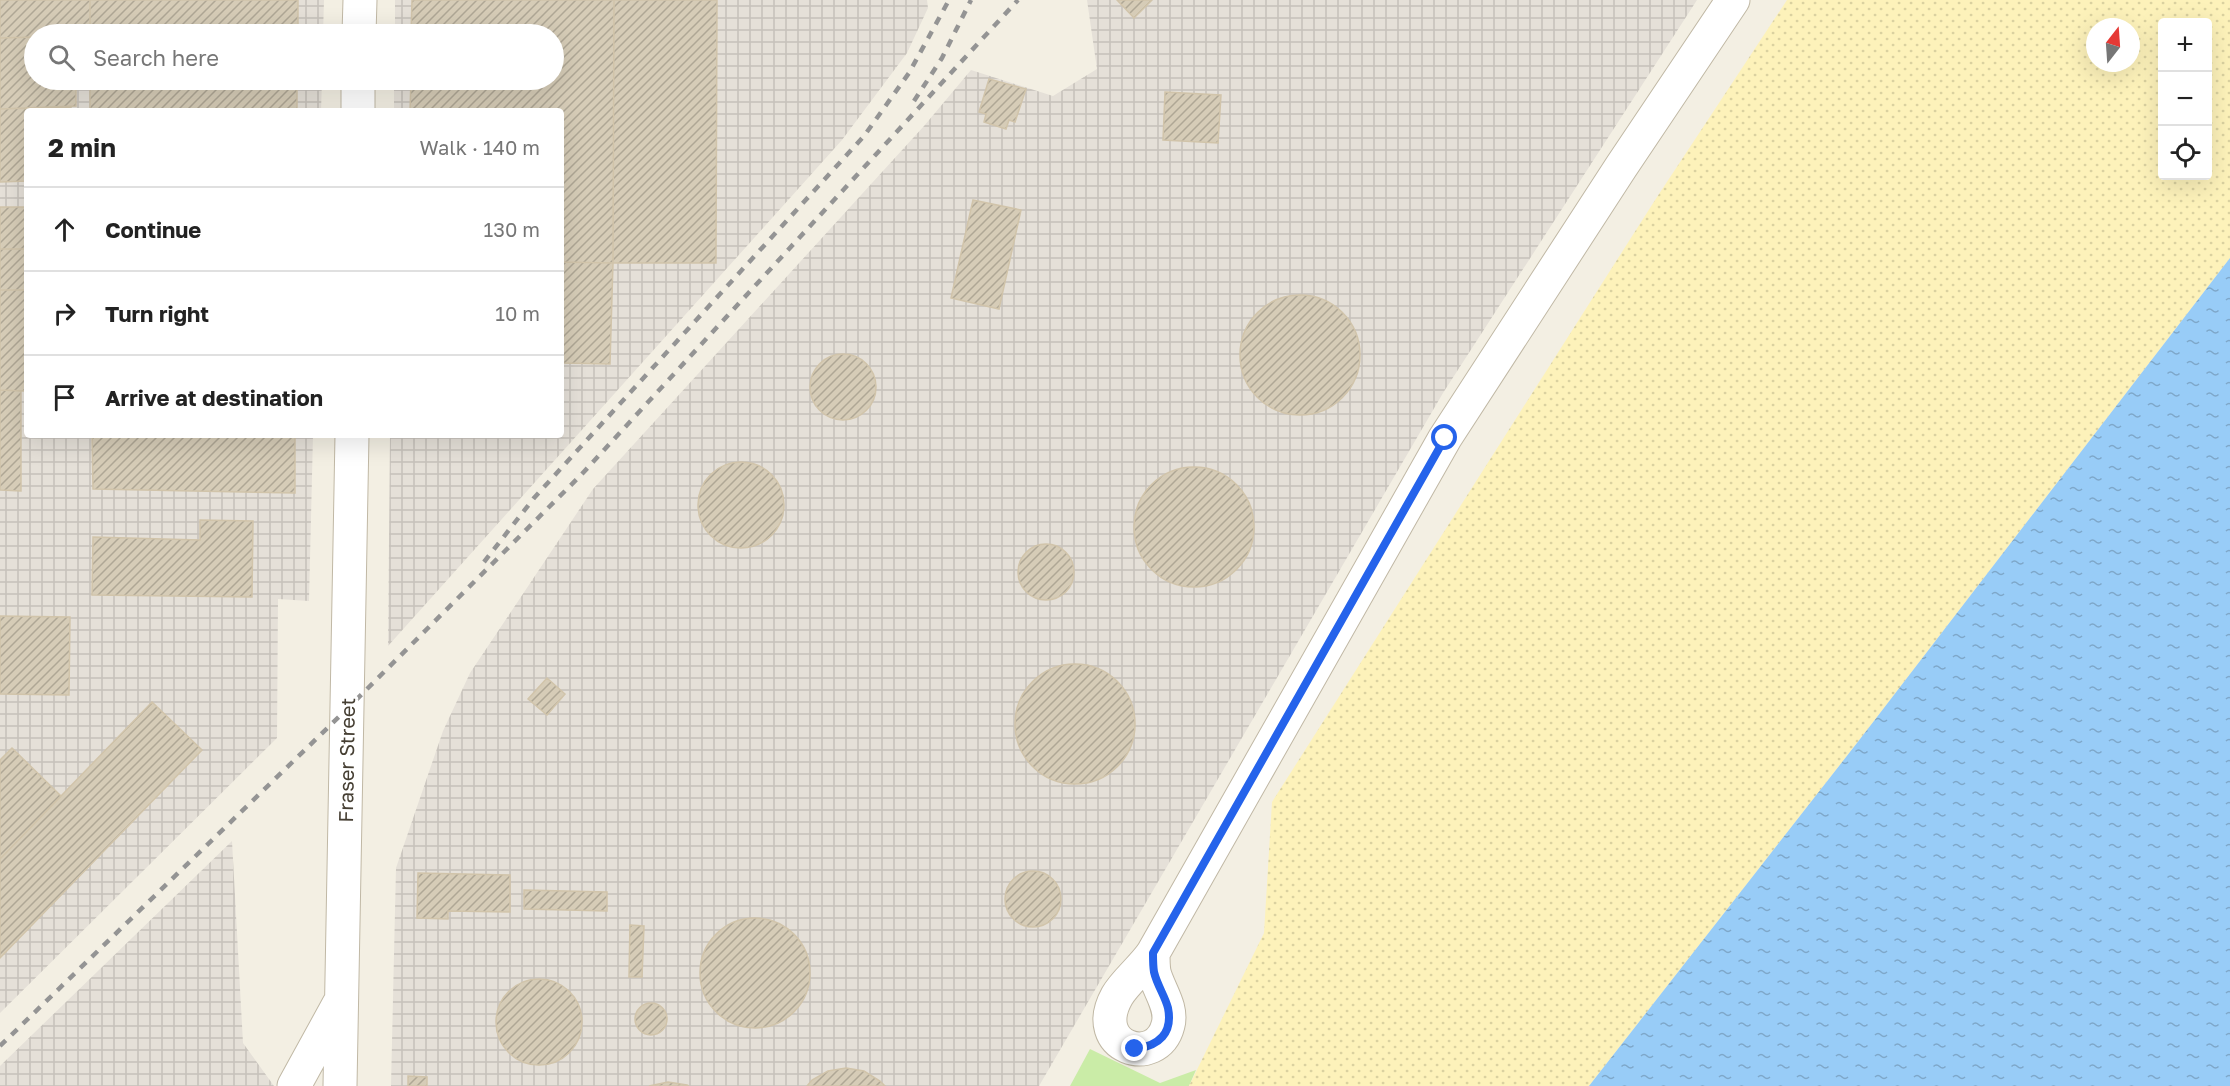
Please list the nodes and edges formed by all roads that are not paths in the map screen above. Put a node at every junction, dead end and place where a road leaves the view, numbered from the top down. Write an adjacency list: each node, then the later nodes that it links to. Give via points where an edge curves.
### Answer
1 (360, 0): 3 (street)
2 (1733, 0): 7 (street, via 1445,438)
3 (359, 24)
4 (358, 90): 5 (street)
5 (358, 108)
6 (352, 438): 8 (street, Fraser Street)
7 (1153, 953)
8 (341, 1000): 9 (street); 10 (street, Fraser Street)
9 (294, 1086)
10 (340, 1086)

